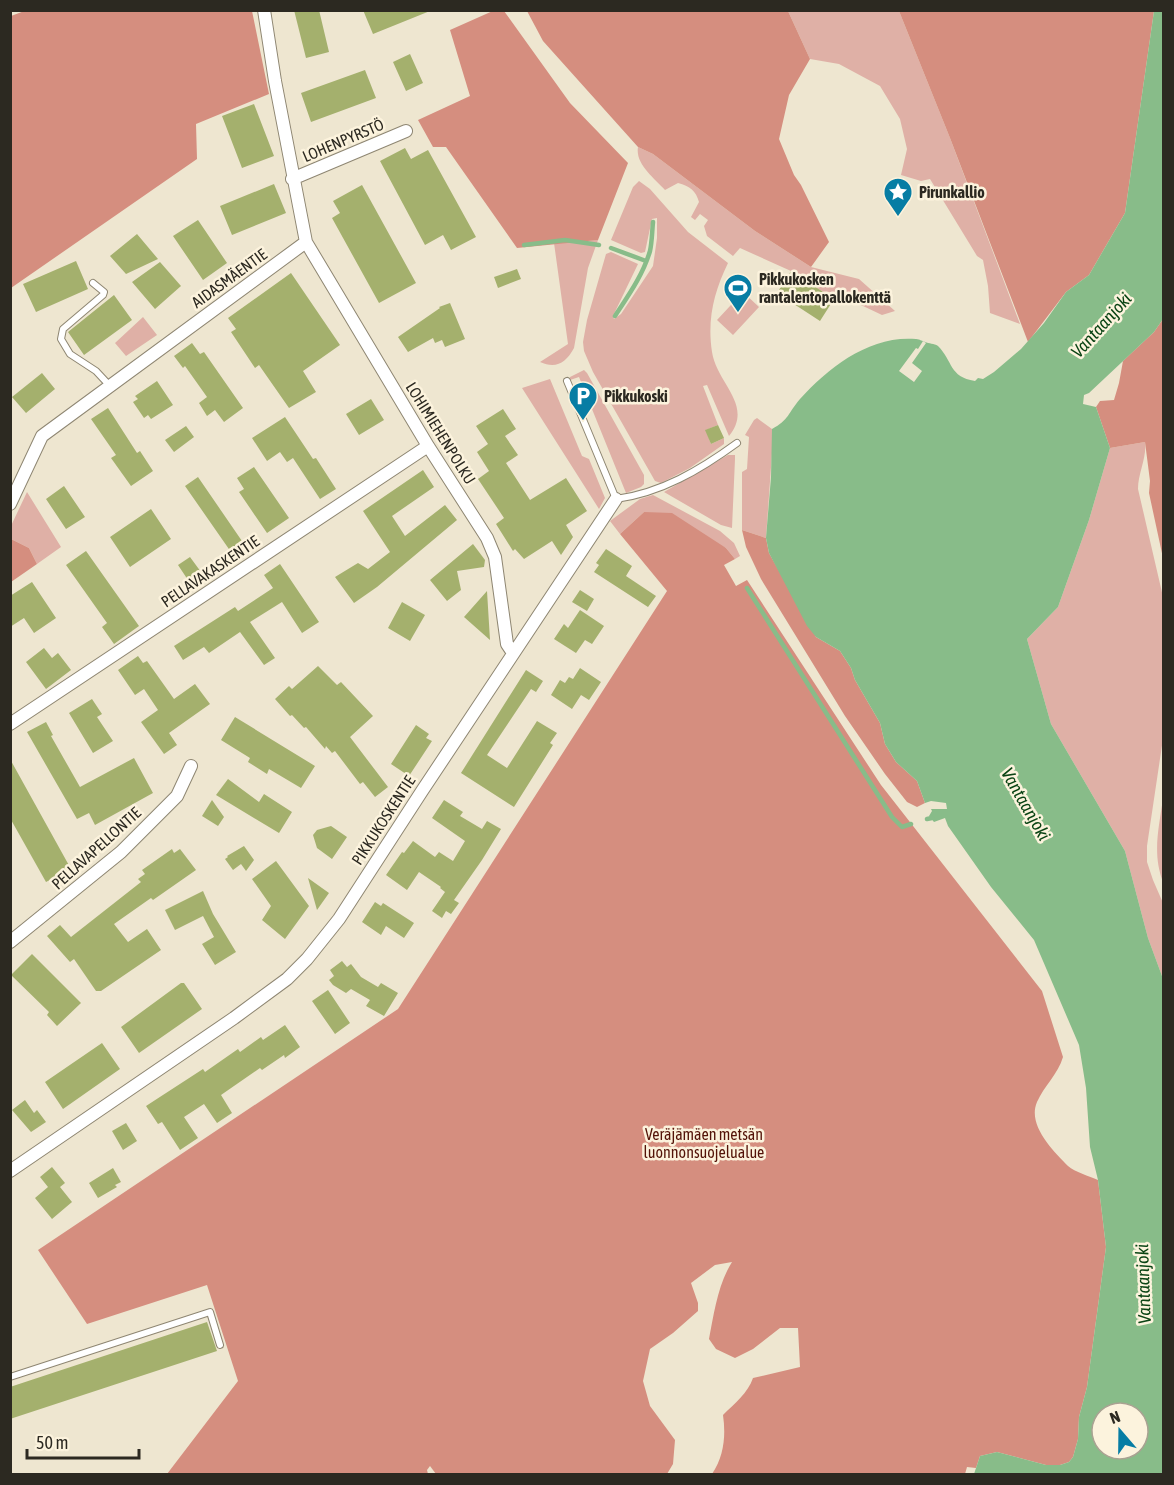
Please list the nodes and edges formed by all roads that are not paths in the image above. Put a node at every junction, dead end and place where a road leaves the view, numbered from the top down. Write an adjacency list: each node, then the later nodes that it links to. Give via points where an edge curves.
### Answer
1 (264, 10): 3 (street)
2 (406, 131): 3 (street, LOHENPYRSTÖ)
3 (292, 179): 4 (street)
4 (306, 242): 7 (street, AIDASMÄENTIE); 9 (street, LOHIMIEHENPOLKU)
5 (93, 283): 7 (lane, via 103,295 63,328 61,339 70,354)
6 (567, 381): 10 (lane)
7 (110, 386): 11 (street, AIDASMÄENTIE, via 42,436)
8 (736, 443): 10 (lane, via 713,461 654,491)
9 (428, 446): 12 (street, LOHIMIEHENPOLKU, via 493,550 507,644); 13 (street, PELLAVAKASKENTIE)
10 (616, 499): 12 (street, PIKKUKOSKENTIE)
11 (10, 504)
12 (513, 653): 16 (street, PIKKUKOSKENTIE, via 339,919 307,959 234,1018)
13 (10, 724)
14 (191, 766): 15 (street, PELLAVAPELLONTIE, via 177,796 121,852)
15 (10, 942)
16 (10, 1172)
17 (220, 1345): 18 (lane, via 210,1312)
18 (10, 1377)

